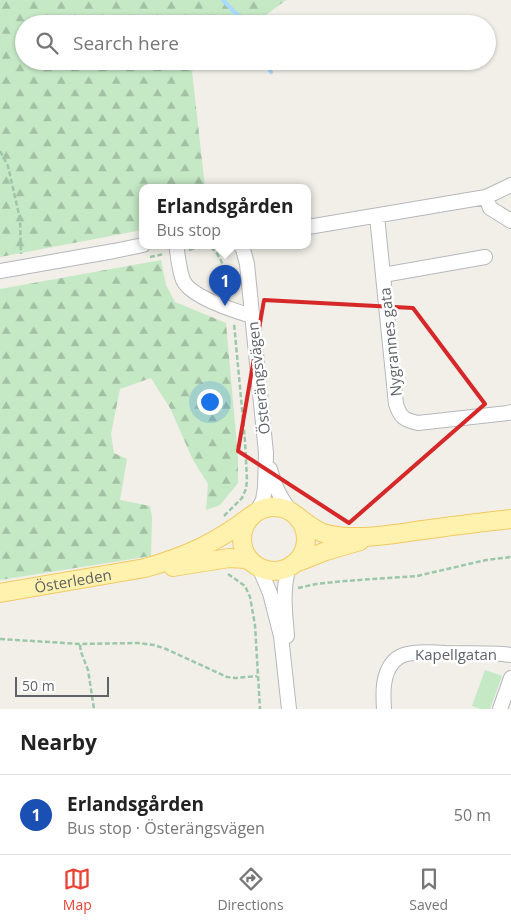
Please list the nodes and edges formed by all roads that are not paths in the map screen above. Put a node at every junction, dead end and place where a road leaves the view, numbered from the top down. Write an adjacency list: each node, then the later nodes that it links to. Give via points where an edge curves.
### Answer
1 (511, 185): 2 (street)
2 (486, 197): 3 (street); 4 (street, via 490,208)
3 (377, 216): 5 (street); 11 (street, Nygrannes gata)
4 (511, 221)
5 (311, 227)
6 (177, 249): 12 (street, via 183,281 191,291)
7 (243, 249): 12 (street, Österängsvägen)
8 (144, 251): 10 (street, via 114,251)
9 (485, 256): 11 (street, Nygrannes gata)
10 (0, 271)
11 (383, 275): 13 (street, Nygrannes gata, via 396,404 402,416 418,423)
12 (252, 316): 14 (street, Österängsvägen)
13 (511, 412)
14 (266, 453): 15 (street, Österängsvägen, via 263,500); 16 (street, Österängsvägen, via 277,490)
15 (254, 514): 16 (main road, Österleden, via 277,507); 19 (main road, via 247,521 242,543 246,554); 21 (main road, Österleden, via 200,549)
16 (294, 514): 18 (main road, Österleden, via 315,530 330,535); 20 (main road, via 303,526 306,538 302,553)
17 (511, 519): 18 (main road, Österleden)
18 (385, 535): 20 (main road, Österleden, via 326,551)
19 (256, 565): 20 (main road, Österleden, via 267,570); 21 (main road, Österleden, via 246,559 223,559); 25 (street, via 270,593 281,636)
20 (291, 565): 26 (street, via 284,591)
21 (145, 568): 22 (main road, Österleden)
22 (0, 593)
23 (511, 655): 27 (street, Kapellgatan, via 430,652 400,656 386,675)
24 (511, 678): 28 (street, Kapellgatan)
25 (289, 709)
26 (294, 709)
27 (384, 709)
28 (500, 709)

